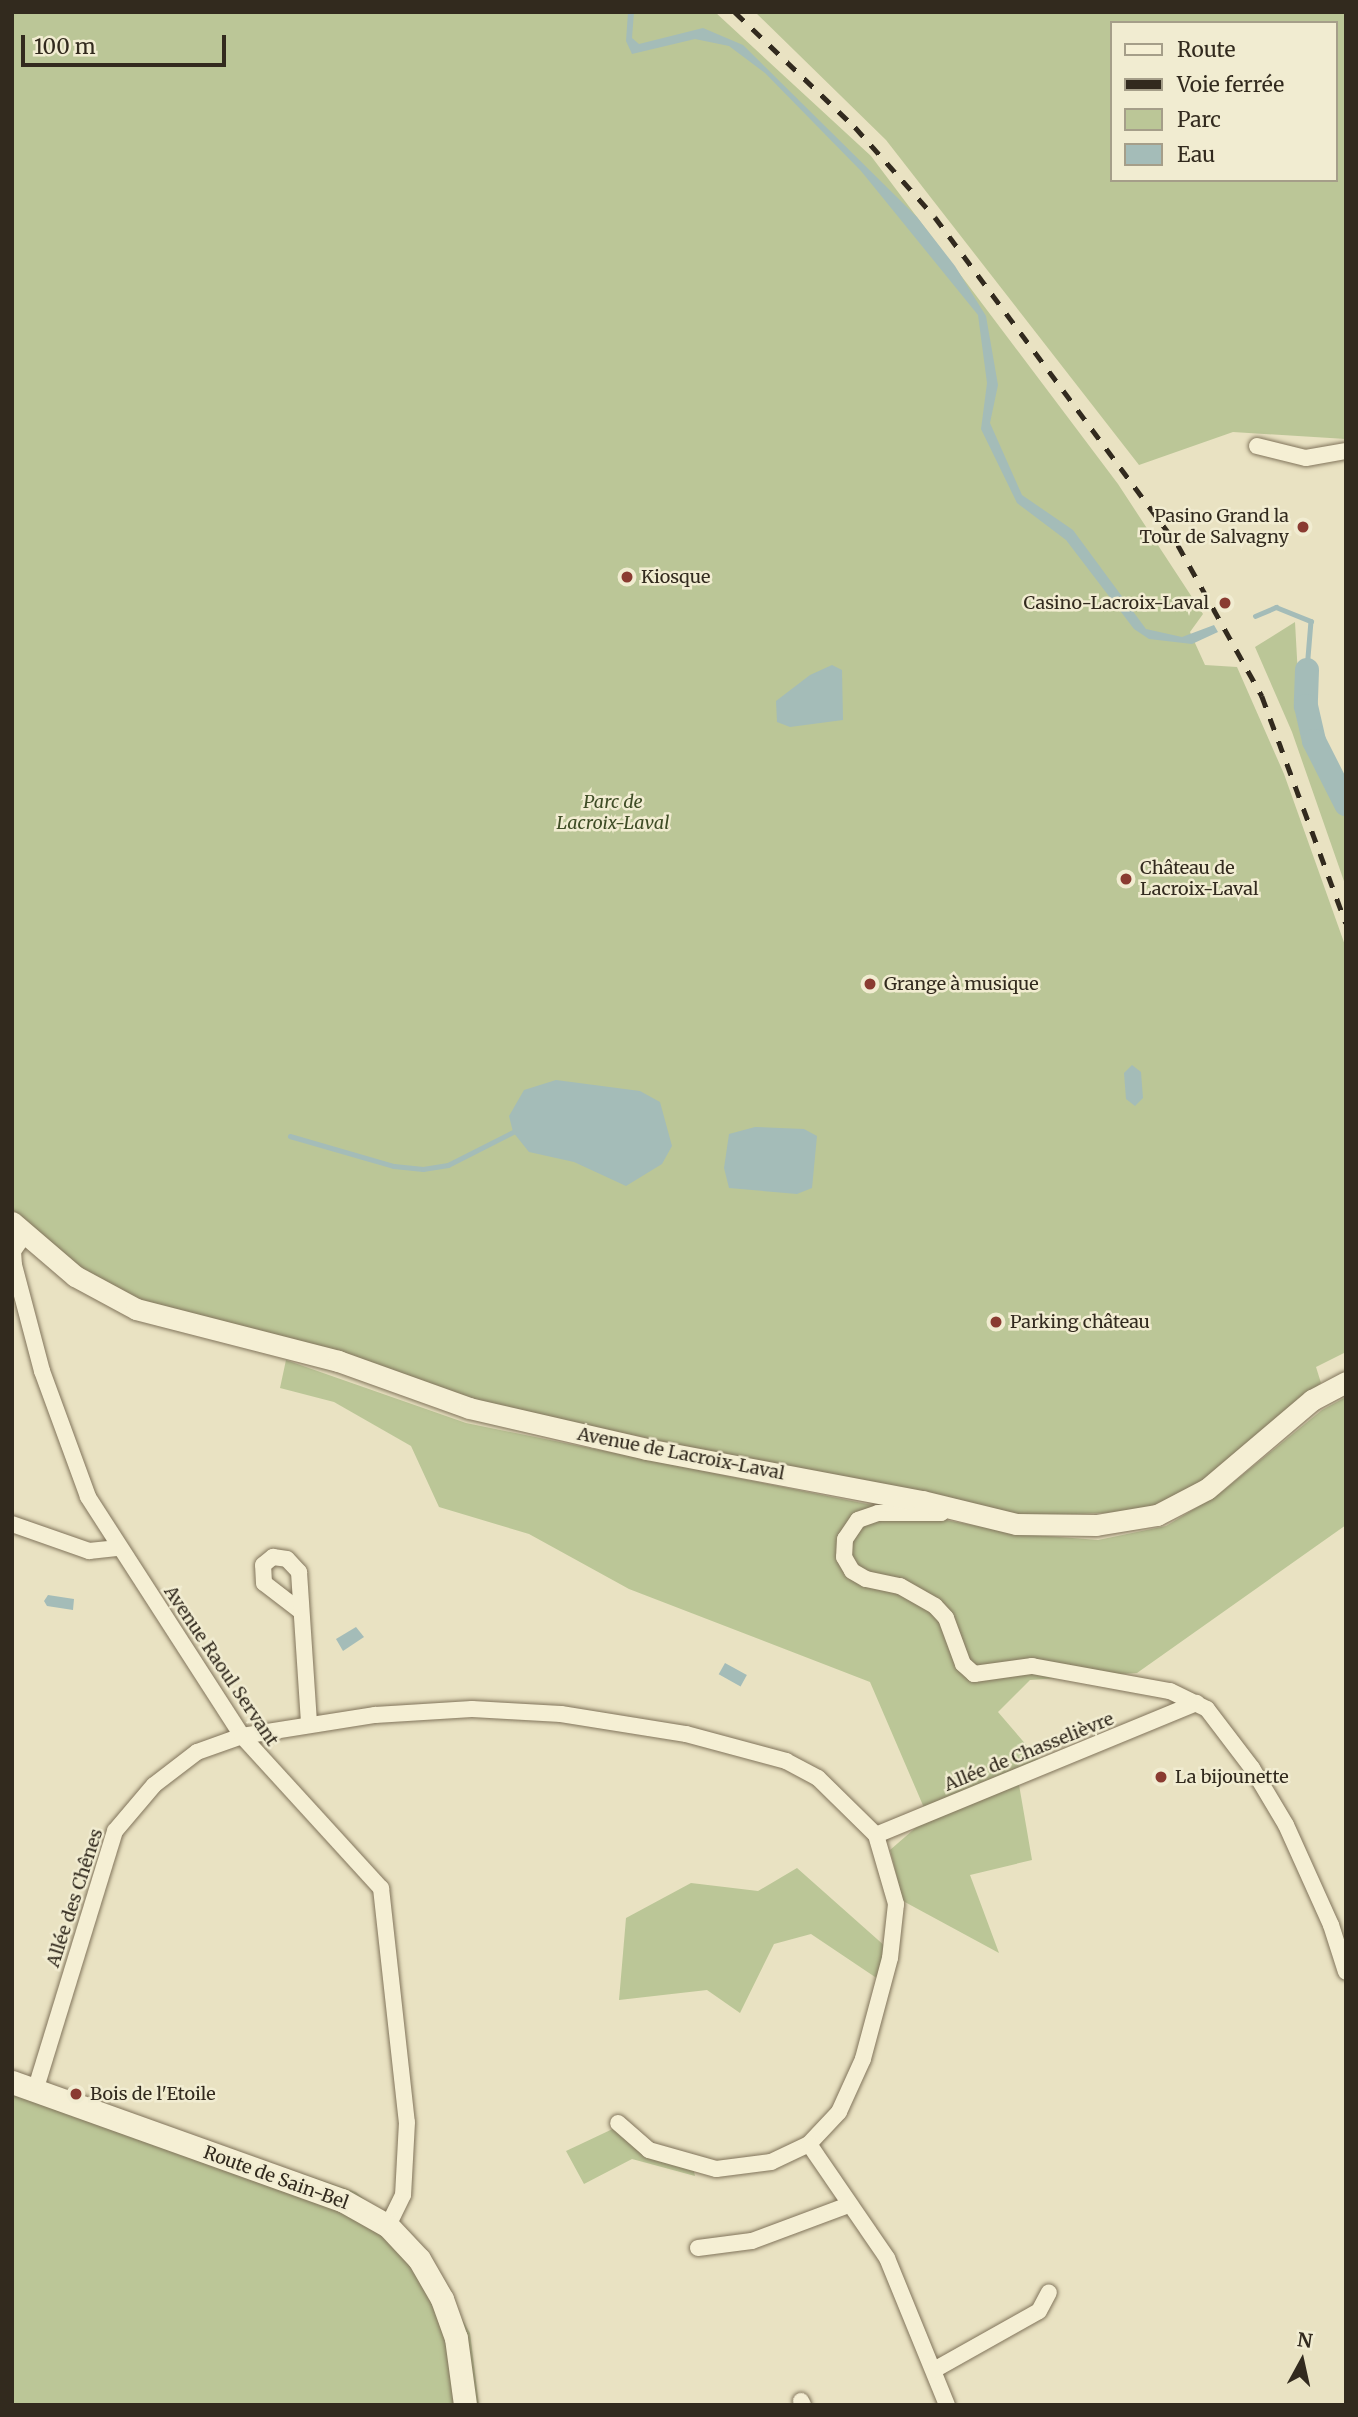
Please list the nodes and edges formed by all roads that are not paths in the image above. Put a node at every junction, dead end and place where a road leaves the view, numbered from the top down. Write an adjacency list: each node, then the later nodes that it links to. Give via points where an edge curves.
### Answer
1 (1257, 446): 2 (street, via 1306,458)
2 (1346, 452)
3 (19, 1228): 5 (street, Avenue de Lacroix-Laval, via 75,1276 136,1310 338,1361 468,1408 646,1449); 7 (street, Avenue Raoul Servant, via 14,1265 42,1371 88,1497)
4 (1346, 1382): 5 (street, Avenue de Lacroix-Laval, via 1312,1400 1208,1489 1157,1515 1096,1525 1016,1524)
5 (942, 1506): 9 (street, via 941,1513 878,1513 858,1520 845,1539 844,1557 852,1571 866,1579 900,1586 935,1605 946,1618 963,1664 974,1674 1032,1666 1170,1691)
6 (12, 1524): 7 (street, via 89,1551)
7 (120, 1548): 11 (street, Avenue Raoul Servant)
8 (299, 1610): 10 (street)
9 (1197, 1703): 12 (street, Allée de Chasselièvre); 13 (street, via 1217,1721 1252,1768 1286,1825 1331,1925)
10 (309, 1723): 11 (street, Allée des Chênes); 12 (street, Allée des Chênes, via 472,1709 561,1714 686,1734 786,1761 818,1778)
11 (242, 1736): 15 (street, Allée des Chênes, via 197,1752 154,1785 115,1831); 19 (street, Avenue Raoul Servant, via 381,1888 407,2122 403,2195)
12 (876, 1835): 17 (street, via 896,1904 890,1958 850,2092)
13 (1346, 1972)
14 (12, 2082): 15 (main road, Route de Sain-Bel)
15 (35, 2091): 19 (main road, Route de Sain-Bel, via 342,2200)
16 (618, 2123): 17 (street, via 649,2150 716,2169 771,2162)
17 (808, 2144): 18 (street)
18 (849, 2204): 20 (street, via 752,2241); 22 (street, via 887,2258)
19 (388, 2226): 23 (main road, Route de Sain-Bel, via 419,2259 442,2299 456,2338)
20 (698, 2248)
21 (1049, 2292): 22 (street, via 1039,2311)
22 (934, 2370): 24 (street)
23 (465, 2405)
24 (947, 2405)

